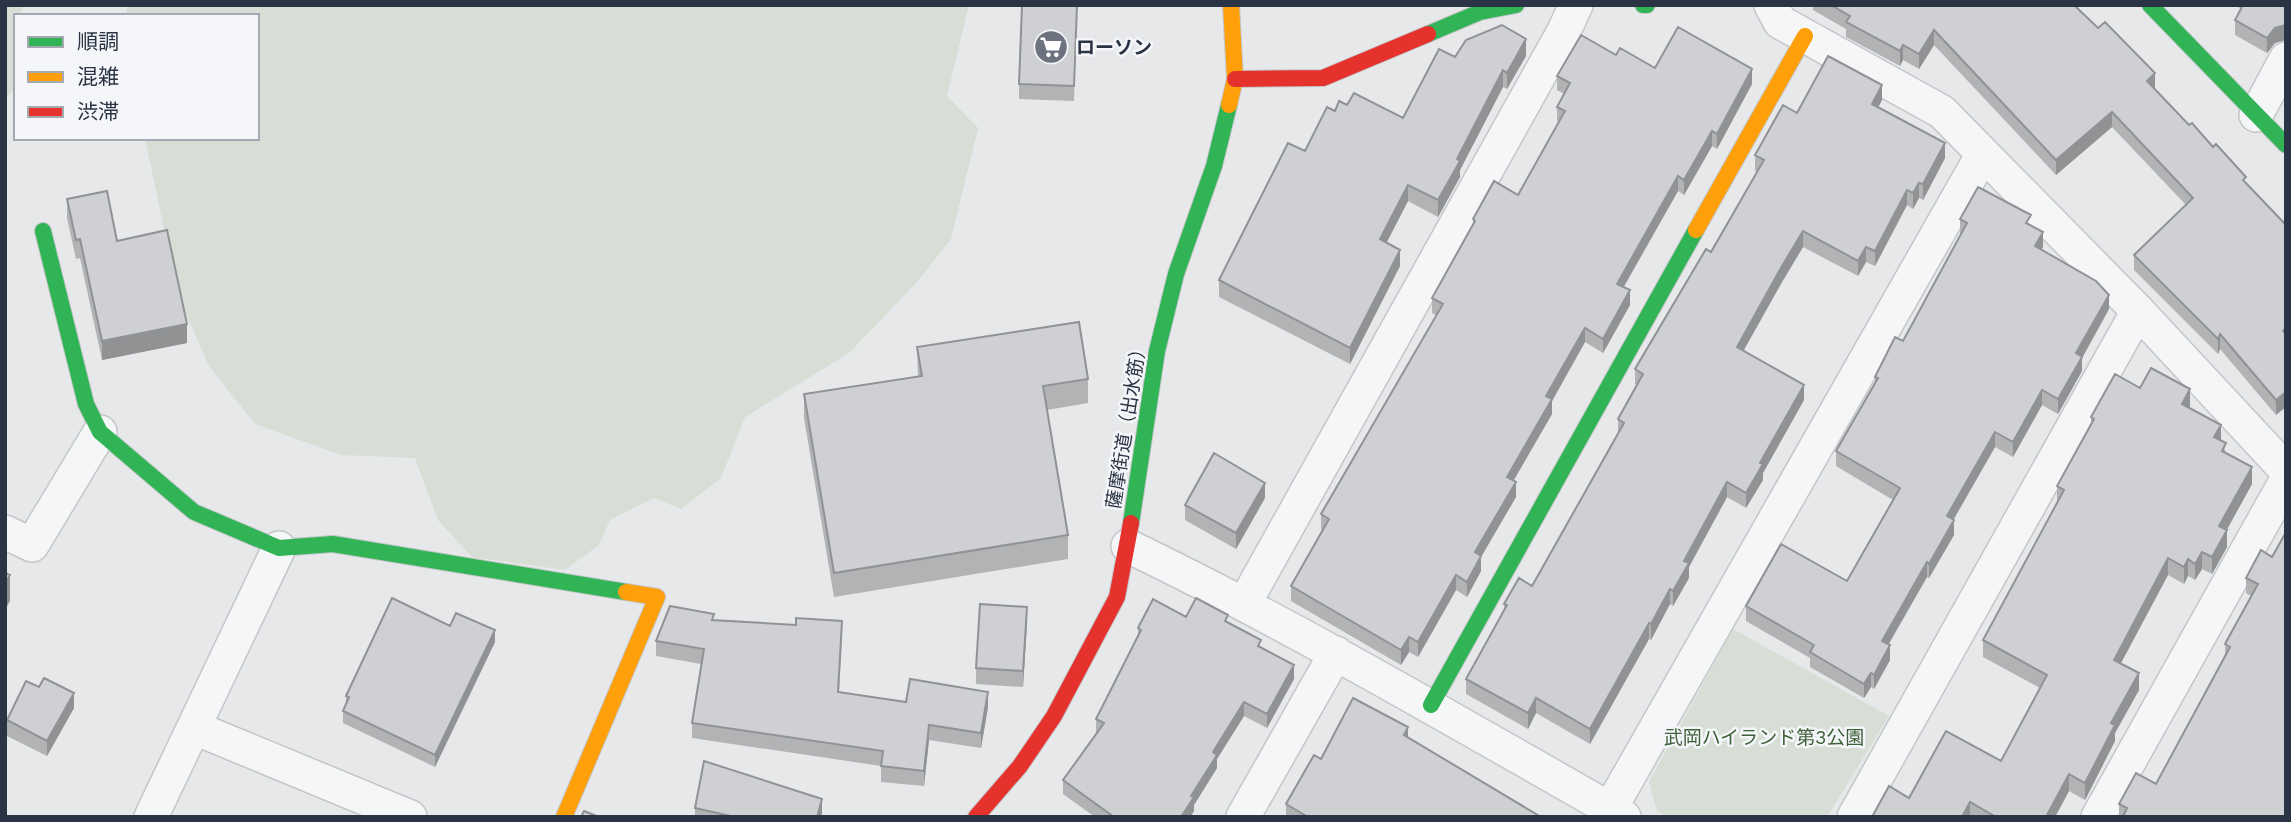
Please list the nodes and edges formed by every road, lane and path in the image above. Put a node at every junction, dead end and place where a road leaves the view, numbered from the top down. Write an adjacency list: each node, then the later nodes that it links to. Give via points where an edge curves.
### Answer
1 (1231, 5): 8 (street, 薩摩街道（出水筋）)
2 (1516, 5): 8 (street, via 1480,12 1323,79)
3 (1576, 5): 20 (street)
4 (1771, 5): 6 (street, via 1780,22)
5 (2150, 5): 9 (street)
6 (1805, 36): 11 (street, via 1942,112); 22 (street)
7 (2286, 59): 9 (street)
8 (1234, 79): 18 (street, 薩摩街道（出水筋）, via 1214,166 1176,274 1157,351)
9 (2256, 115): 10 (street)
10 (2286, 145)
11 (1983, 154): 13 (street); 25 (street)
12 (43, 231): 14 (street, via 86,404)
13 (2138, 311): 15 (street); 31 (street)
14 (100, 432): 17 (street, via 32,545); 19 (street, via 194,512)
15 (2286, 470)
16 (2286, 481): 32 (street)
17 (5, 531)
18 (1128, 545): 20 (street); 29 (street, 薩摩街道（出水筋）, via 1117,597 1060,706 1020,766)
19 (279, 548): 23 (street); 28 (street, via 333,544 657,597)
20 (1244, 604): 21 (street)
21 (1336, 653): 22 (street); 30 (street)
22 (1431, 705): 25 (street)
23 (195, 728): 24 (street); 26 (street)
24 (344, 805): 27 (street)
25 (1617, 813)
26 (151, 817)
27 (410, 817)
28 (564, 817)
29 (976, 817)
30 (1244, 817)
31 (1854, 817)
32 (2098, 817)

